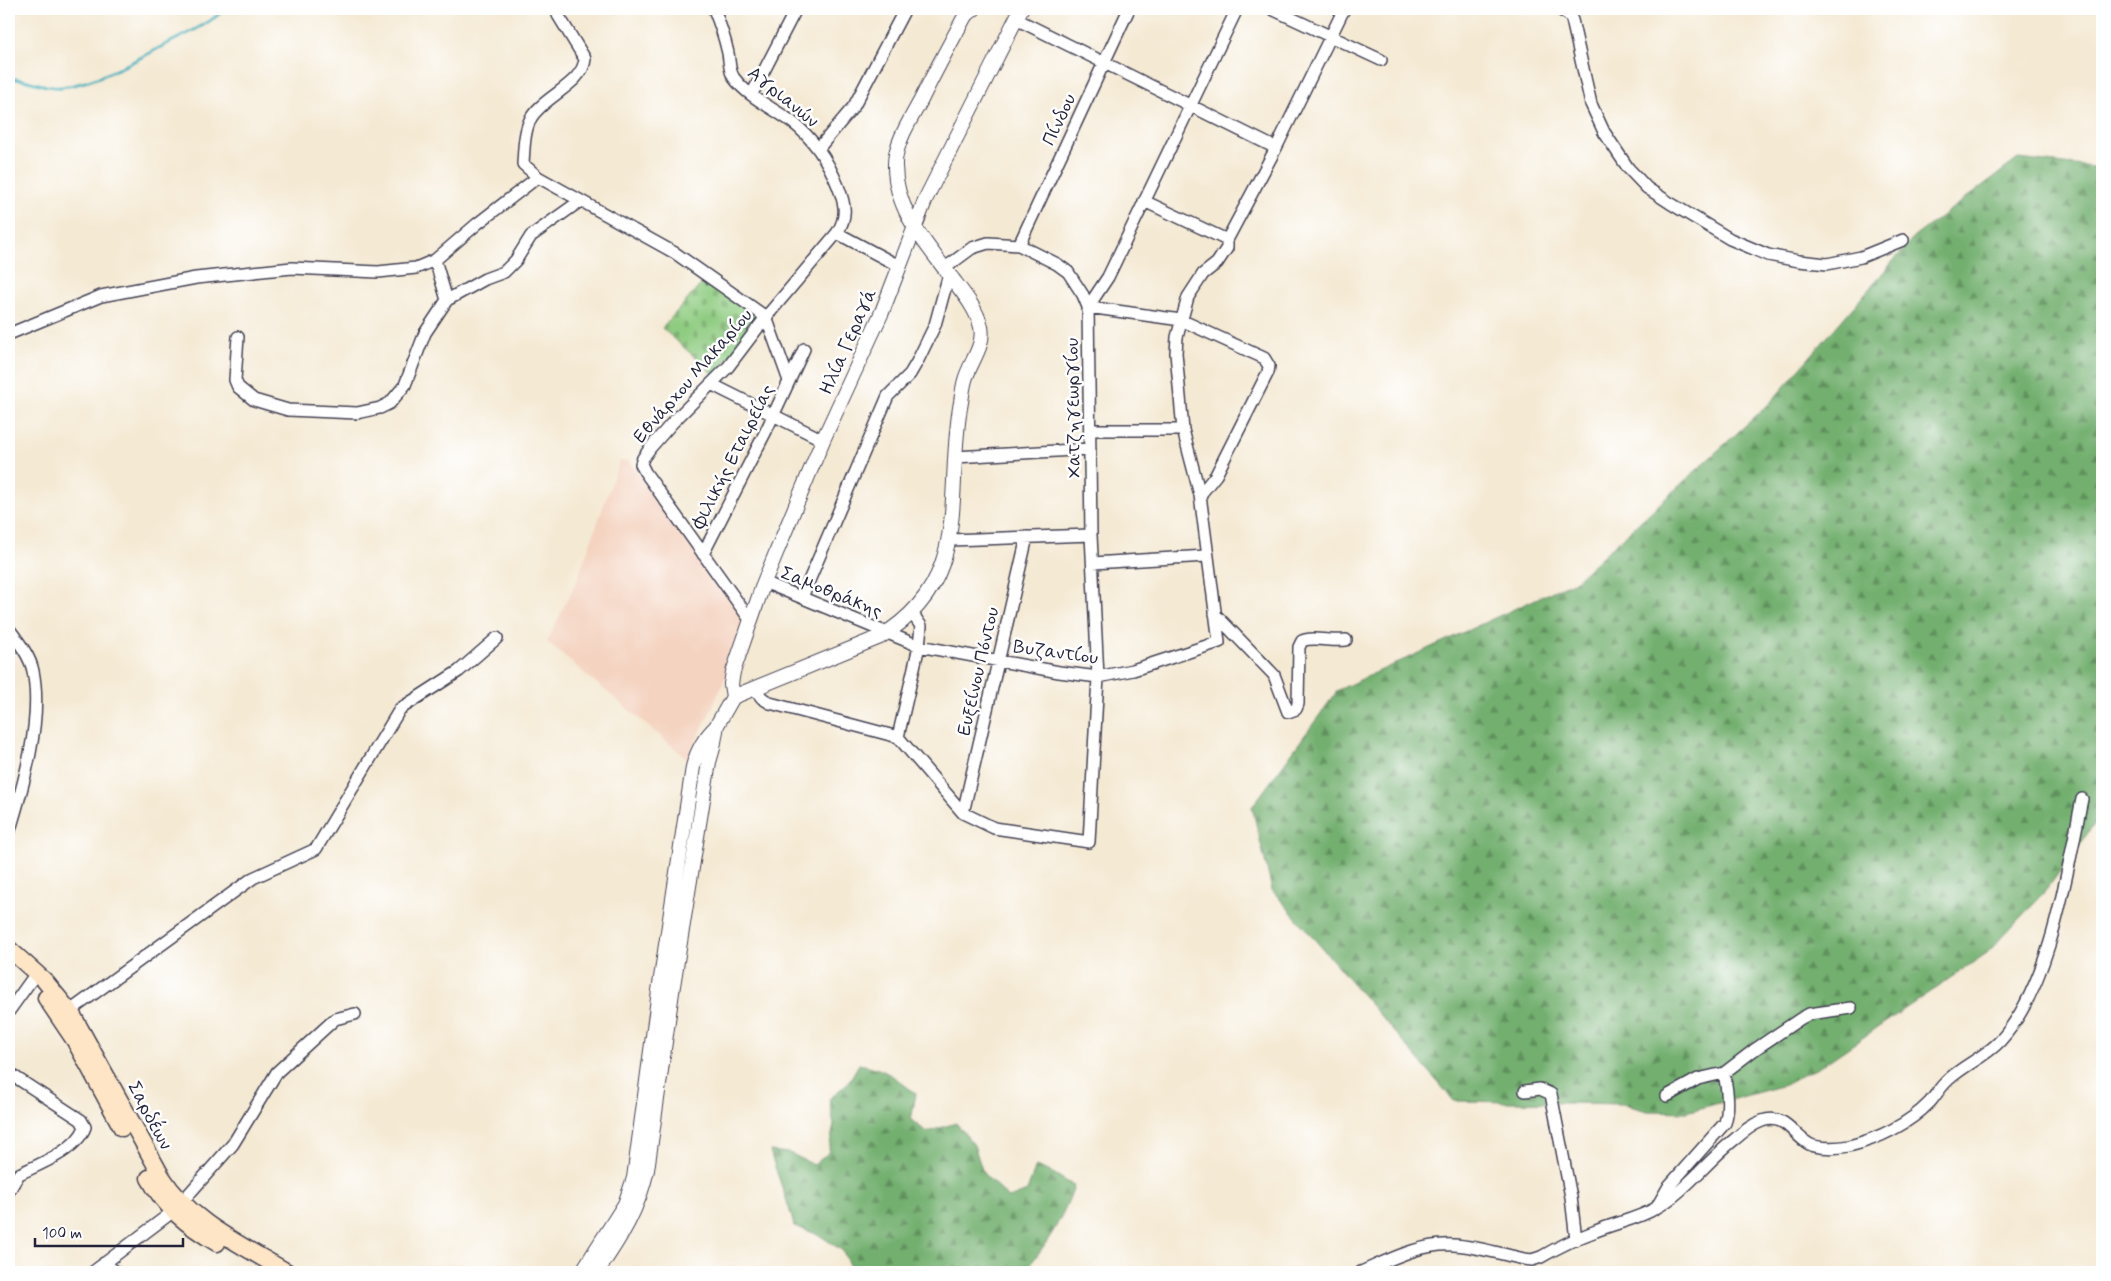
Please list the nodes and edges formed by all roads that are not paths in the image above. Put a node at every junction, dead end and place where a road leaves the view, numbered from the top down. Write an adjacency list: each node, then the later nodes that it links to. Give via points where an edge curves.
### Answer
1 (714, 9): 15 (street, Αγριανών, via 732,74)
2 (796, 9): 15 (street)
3 (905, 9): 18 (street, via 854,106)
4 (974, 9): 22 (street, via 965,16 906,128 894,164 897,190)
5 (1129, 9): 14 (street, Πίνδου)
6 (1236, 9): 16 (street)
7 (1272, 9): 12 (street)
8 (1344, 9): 12 (street)
9 (1559, 9): 25 (street, via 1572,20 1591,104 1604,132 1628,168 1648,188 1670,203 1730,239 1768,254 1799,261 1827,264 1861,257)
10 (1018, 14): 14 (street); 22 (street, Ηλία Γεραγά)
11 (558, 15): 19 (street, via 585,59 581,73 531,118 523,164)
12 (1331, 37): 13 (street); 17 (street)
13 (1380, 60)
14 (1104, 63): 16 (street); 26 (street, Πίνδου)
15 (752, 94): 18 (street, Αγριανών, via 793,123)
16 (1190, 106): 17 (street); 21 (street)
17 (1276, 148): 24 (street)
18 (818, 149): 23 (street, Αγριανών, via 844,201 844,222)
19 (538, 177): 20 (street); 27 (street)
20 (580, 201): 30 (street, via 531,236 504,272); 32 (street, via 675,253)
21 (1144, 201): 24 (street); 31 (street, via 1108,277)
22 (914, 227): 28 (street, Ηλία Γεραγά); 29 (street)
23 (837, 233): 28 (street); 32 (street, Εθνάρχου Μακαρίου)
24 (1227, 240): 33 (street, via 1227,248 1217,263 1192,289)
25 (1903, 240)
26 (1019, 245): 29 (street, via 988,243 972,248); 31 (street, via 1068,272)
27 (434, 260): 30 (street); 34 (street, via 416,268 378,272 292,268 196,278 101,296)
28 (899, 266): 42 (street, Ηλία Γεραγά, via 882,312)
29 (947, 271): 44 (street, via 974,312 982,336 964,381); 53 (street, via 935,325 910,374 888,396)
30 (448, 300): 35 (street, via 425,333 398,395 390,403 368,412 288,410 254,400 238,387 235,380)
31 (1088, 307): 33 (street); 40 (street, Χατζηγεωργίου)
32 (766, 318): 37 (street, Φιλικής Εταιρείας); 38 (street, Εθνάρχου Μακαρίου)
33 (1181, 320): 41 (street, via 1176,353); 45 (street, via 1264,358 1269,366 1216,475)
34 (9, 334)
35 (238, 337)
36 (804, 349): 37 (street)
37 (789, 381): 39 (street, Φιλικής Εταιρείας)
38 (711, 384): 39 (street); 49 (street, Εθνάρχου Μακαρίου, via 667,428 641,464)
39 (774, 415): 42 (street); 49 (street, Φιλικής Εταιρείας)
40 (1090, 430): 41 (street); 43 (street, Χατζηγεωργίου)
41 (1183, 430): 45 (street)
42 (823, 440): 52 (street, Ηλία Γεραγά)
43 (1090, 449): 44 (street); 46 (street, Χατζηγεωργίου)
44 (955, 457): 48 (street)
45 (1200, 495): 50 (street)
46 (1091, 534): 47 (street); 51 (street, Χατζηγεωργίου)
47 (1027, 537): 48 (street); 62 (street, Ευξείνου Πόντου)
48 (950, 540): 54 (street, via 933,584)
49 (703, 554): 56 (street, Εθνάρχου Μακαρίου)
50 (1206, 556): 51 (street); 55 (street)
51 (1093, 563): 63 (street, Χατζηγεωργίου)
52 (764, 582): 53 (street, Σαμοθράκης); 56 (street, Ηλία Γεραγά)
53 (802, 597): 58 (street, Σαμοθράκης)
54 (912, 613): 58 (street); 61 (street, via 921,626)
55 (1215, 614): 60 (street, via 1274,675 1288,712 1296,709 1298,704 1299,647 1302,641 1312,638 1331,642); 63 (street, Βυζαντίου, via 1219,642 1133,670)
56 (751, 621): 65 (street, Ηλία Γεραγά, via 733,672)
57 (9, 628): 70 (street, via 33,670 35,691 30,752)
58 (886, 633): 61 (street, Βυζαντίου); 64 (street)
59 (497, 638): 75 (street, via 459,671 400,709 316,849 254,878)
60 (1346, 640)
61 (919, 646): 62 (street, Βυζαντίου); 67 (street)
62 (998, 660): 63 (street, Βυζαντίου); 69 (street, Ευξείνου Πόντου)
63 (1098, 677): 69 (street, Χατζηγεωργίου, via 1089,842 994,828)
64 (755, 689): 65 (street); 67 (street, via 770,702)
65 (733, 697): 66 (street)
66 (717, 725): 94 (street, via 696,754 634,1178 625,1204); 95 (street, via 673,982 648,1170 630,1221)
67 (898, 738): 69 (street)
68 (2082, 799): 86 (street, via 2046,955 2024,1003 1998,1043 1946,1081 1910,1119 1847,1147 1811,1145 1784,1122 1773,1119 1756,1123 1717,1152 1671,1198)
69 (963, 813)
70 (9, 833)
71 (9, 948): 73 (main road, Σαρδέων)
72 (9, 962): 73 (main road, Σαρδέων)
73 (34, 976): 75 (main road, Σαρδέων); 76 (street); 92 (main road, Σαρδέων, via 75,1041 164,1201 192,1228)
74 (1851, 1008): 79 (street, via 1809,1014)
75 (70, 1011): 93 (main road, Σαρδέων, via 170,1189 206,1223)
76 (9, 1012)
77 (355, 1014): 85 (street, via 335,1019 277,1072 233,1144)
78 (9, 1073): 83 (street, via 81,1120 85,1127 72,1146)
79 (1724, 1073): 81 (street, via 1698,1079); 86 (street, via 1728,1115 1725,1123 1669,1186)
80 (1525, 1091): 88 (street, via 1540,1088 1551,1094)
81 (1667, 1096)
82 (9, 1167): 83 (street)
83 (19, 1174): 84 (street)
84 (9, 1191)
85 (188, 1195)
86 (1656, 1208): 88 (street)
87 (167, 1216): 89 (street)
88 (1576, 1240): 96 (street, via 1532,1260 1452,1245 1431,1247)
89 (104, 1263): 90 (street); 91 (street)
90 (93, 1272)
91 (116, 1272)
92 (268, 1272)
93 (287, 1272)
94 (582, 1272)
95 (597, 1272)
96 (1361, 1272)

